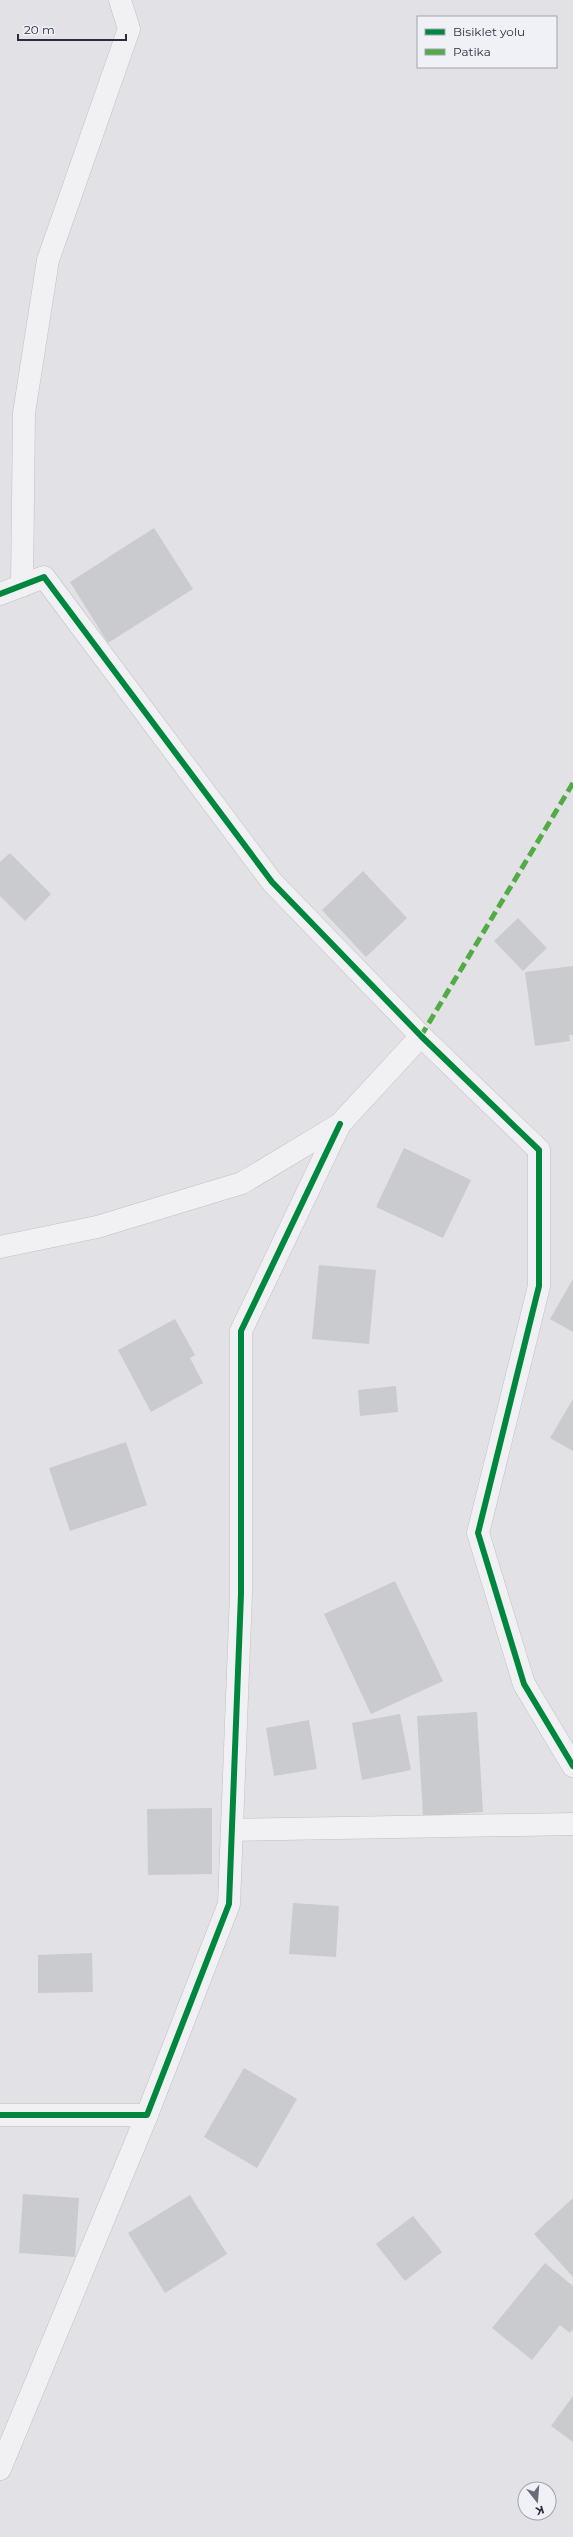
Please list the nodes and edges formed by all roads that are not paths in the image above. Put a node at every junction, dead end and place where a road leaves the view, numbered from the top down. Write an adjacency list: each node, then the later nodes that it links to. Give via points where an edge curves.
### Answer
1 (120, 0): 2 (street, via 129,29 48,260 24,413)
2 (22, 586): 3 (street); 4 (street, via 44,577 272,882)
3 (0, 594)
4 (421, 1036): 5 (street); 7 (street, via 539,1150 539,1286 478,1533 524,1684)
5 (340, 1124): 6 (street, via 242,1183 98,1227); 9 (street, via 241,1331 241,1594)
6 (0, 1247)
7 (573, 1766)
8 (573, 1824): 9 (street)
9 (232, 1830): 11 (street, via 229,1904)
10 (0, 2115): 11 (street)
11 (147, 2115): 12 (street)
12 (0, 2469)

